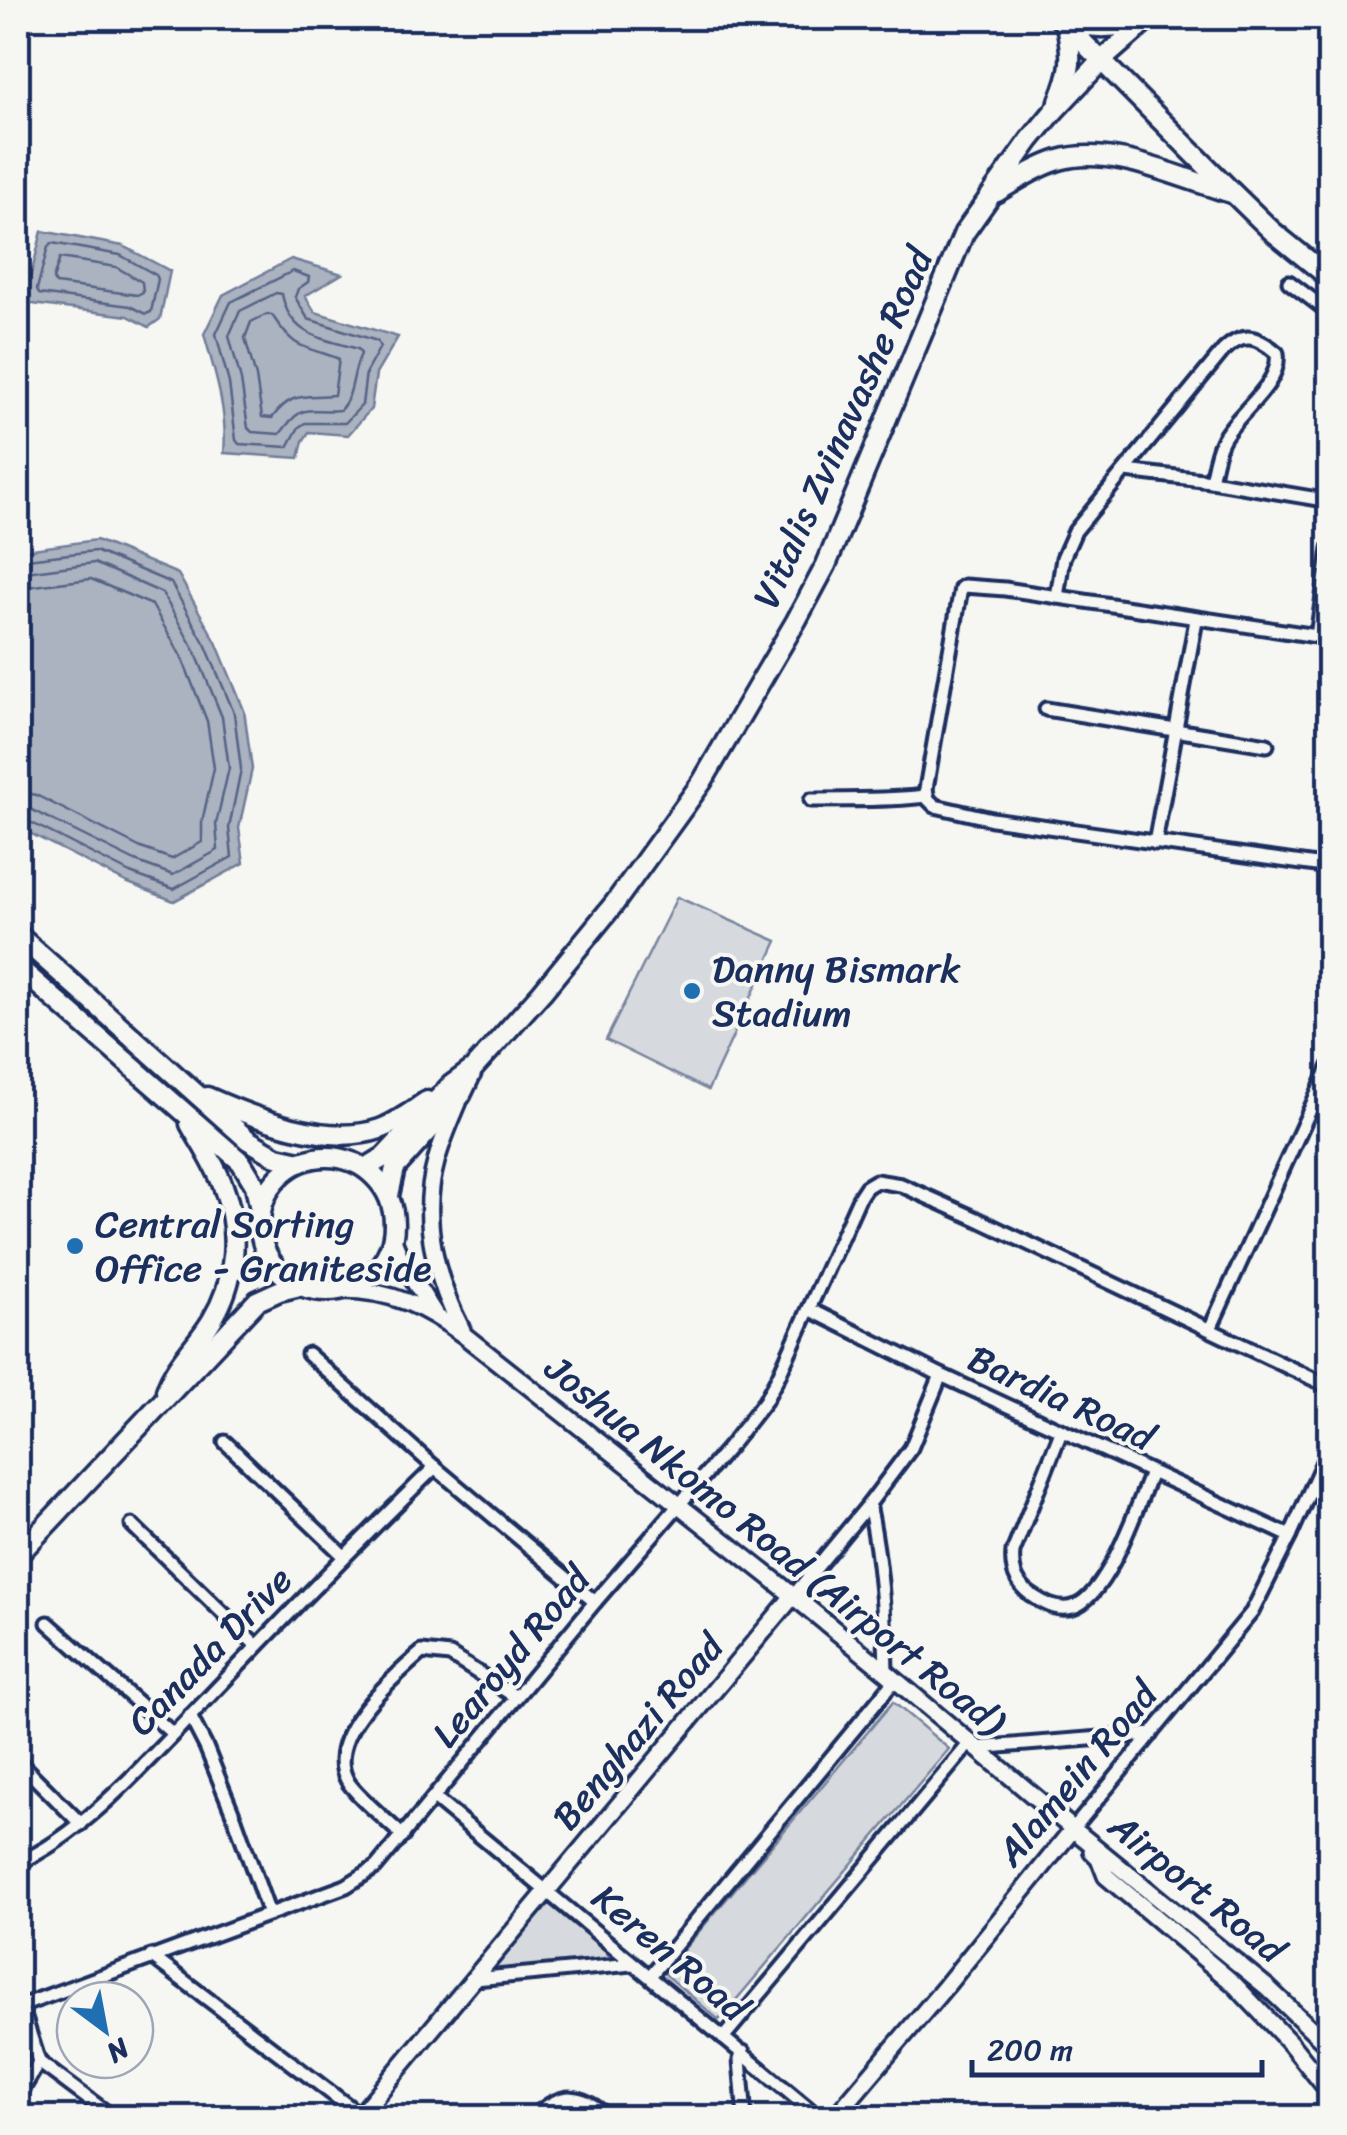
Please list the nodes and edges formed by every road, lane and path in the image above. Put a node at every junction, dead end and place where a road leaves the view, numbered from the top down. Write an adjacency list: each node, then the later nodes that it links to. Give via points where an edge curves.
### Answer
1 (1149, 18): 2 (main road, via 1097,29); 3 (main road, Vitalis Zvinavashe Road)
2 (1062, 20): 3 (main road); 4 (main road, via 1071,66)
3 (1102, 60): 4 (main road, Vitalis Zvinavashe Road); 5 (main road)
4 (1054, 111): 6 (main road, Vitalis Zvinavashe Road)
5 (1232, 194): 6 (main road, via 1142,164 1086,156 1036,169); 7 (main road)
6 (988, 198): 28 (main road, Vitalis Zvinavashe Road, via 964,232 826,565 702,782 614,904)
7 (1330, 278)
8 (1289, 282): 9 (street)
9 (1330, 313)
10 (1126, 471): 11 (street); 11 (street, via 1232,342 1251,338 1276,353 1278,362 1222,440); 14 (street, via 1075,531 1062,558)
11 (1211, 481): 12 (street)
12 (1330, 501)
13 (1330, 548): 16 (street)
14 (1056, 597): 15 (street); 20 (street, via 961,588)
15 (1196, 620): 16 (street); 18 (street)
16 (1323, 637)
17 (1046, 709): 18 (street)
18 (1175, 730): 19 (street); 22 (street)
19 (1267, 745)
20 (926, 792): 21 (street, via 896,800); 22 (street, via 935,806 992,819)
21 (812, 800)
22 (1155, 843): 23 (street)
23 (1330, 867)
24 (18, 935): 27 (main road)
25 (18, 967): 29 (main road)
26 (1330, 1066): 41 (street)
27 (188, 1089): 28 (main road, via 266,1122 348,1133 380,1130); 30 (main road, via 248,1140)
28 (456, 1090): 31 (main road, Vitalis Zvinavashe Road); 32 (main road, Vitalis Zvinavashe Road, via 396,1168); 42 (street, via 435,1165 431,1236 447,1302)
29 (183, 1112): 33 (main road, via 241,1162 255,1185); 46 (main road, via 222,1183 233,1257 220,1306)
30 (300, 1162): 31 (main road, via 334,1156); 33 (main road, via 274,1183)
31 (366, 1168): 32 (main road)
32 (389, 1195): 34 (main road)
33 (260, 1215): 35 (main road)
34 (393, 1240): 37 (main road, via 374,1272); 40 (street)
35 (269, 1258): 36 (main road); 38 (main road)
36 (300, 1286): 37 (main road); 38 (main road)
37 (342, 1290): 40 (street, via 382,1294)
38 (257, 1302): 46 (main road)
39 (809, 1309): 41 (street, Learoyd Road, via 866,1186 876,1181 901,1185); 44 (street, Bardia Road); 53 (street, Learoyd Road, via 765,1401)
40 (434, 1313): 42 (street, Joshua Nkomo Road (Airport Road))
41 (1210, 1328): 45 (street)
42 (465, 1336): 53 (street, Joshua Nkomo Road (Airport Road))
43 (308, 1354): 50 (street)
44 (941, 1375): 47 (street, Bardia Road); 52 (street, Benghazi Road, via 911,1448)
45 (1330, 1387)
46 (163, 1400): 56 (main road)
47 (1062, 1432): 51 (street, Bardia Road); 51 (street, via 1013,1552 1012,1569 1029,1594 1050,1607 1072,1608 1096,1591)
48 (225, 1442): 57 (street)
49 (1330, 1446): 55 (street, Alamein Road)
50 (435, 1466): 57 (street, Canada Drive); 59 (street)
51 (1151, 1473): 55 (street, Bardia Road)
52 (869, 1504): 58 (street, Benghazi Road); 62 (street)
53 (678, 1505): 58 (street, Joshua Nkomo Road (Airport Road)); 59 (street, Learoyd Road)
54 (132, 1526): 61 (street)
55 (1290, 1536): 66 (street, Alamein Road, via 1243,1626)
56 (18, 1555)
57 (344, 1556): 61 (street, Canada Drive)
58 (793, 1596): 62 (street, Joshua Nkomo Road (Airport Road)); 74 (street, Benghazi Road)
59 (595, 1602): 63 (street, Learoyd Road)
60 (48, 1623): 65 (street)
61 (258, 1646): 64 (street, Canada Drive)
62 (891, 1676): 67 (street, Joshua Nkomo Road (Airport Road)); 78 (street)
63 (516, 1697): 69 (street, Learoyd Road); 72 (street, via 450,1655 422,1652 377,1692 346,1739 342,1762 347,1782)
64 (190, 1716): 65 (street, Canada Drive); 75 (street)
65 (173, 1734): 70 (street, Canada Drive)
66 (1152, 1734): 67 (street); 71 (street, Alamein Road)
67 (973, 1746): 71 (street, Joshua Nkomo Road (Airport Road)); 81 (street)
68 (18, 1761): 70 (street)
69 (434, 1798): 72 (street, Learoyd Road); 74 (street, Keren Road)
70 (81, 1824): 73 (street, Canada Drive)
71 (1073, 1830): 82 (street, Airport Road, via 1268,1988); 85 (street, Airport Road, via 1106,1876 1233,1983); 93 (street, Alamein Road)
72 (403, 1836): 75 (street, Learoyd Road, via 346,1886)
73 (18, 1864)
74 (548, 1891): 77 (street, Keren Road); 79 (street, Benghazi Road)
75 (269, 1914): 76 (street, Learoyd Road)
76 (151, 1956): 80 (street, Learoyd Road); 87 (street)
77 (632, 1964): 78 (street, Keren Road); 79 (street)
78 (650, 1976): 81 (street, Keren Road)
79 (475, 1979): 87 (street, Benghazi Road)
80 (19, 2006): 84 (street)
81 (723, 2038): 83 (street, Keren Road)
82 (1330, 2047)
83 (742, 2052): 91 (street); 92 (street, Keren Road)
84 (39, 2062): 86 (street); 88 (street)
85 (1330, 2093)
86 (18, 2097)
87 (361, 2116)
88 (114, 2118)
89 (533, 2118): 90 (street, via 566,2098 585,2100)
90 (609, 2118)
91 (745, 2118)
92 (820, 2118)
93 (834, 2118)

